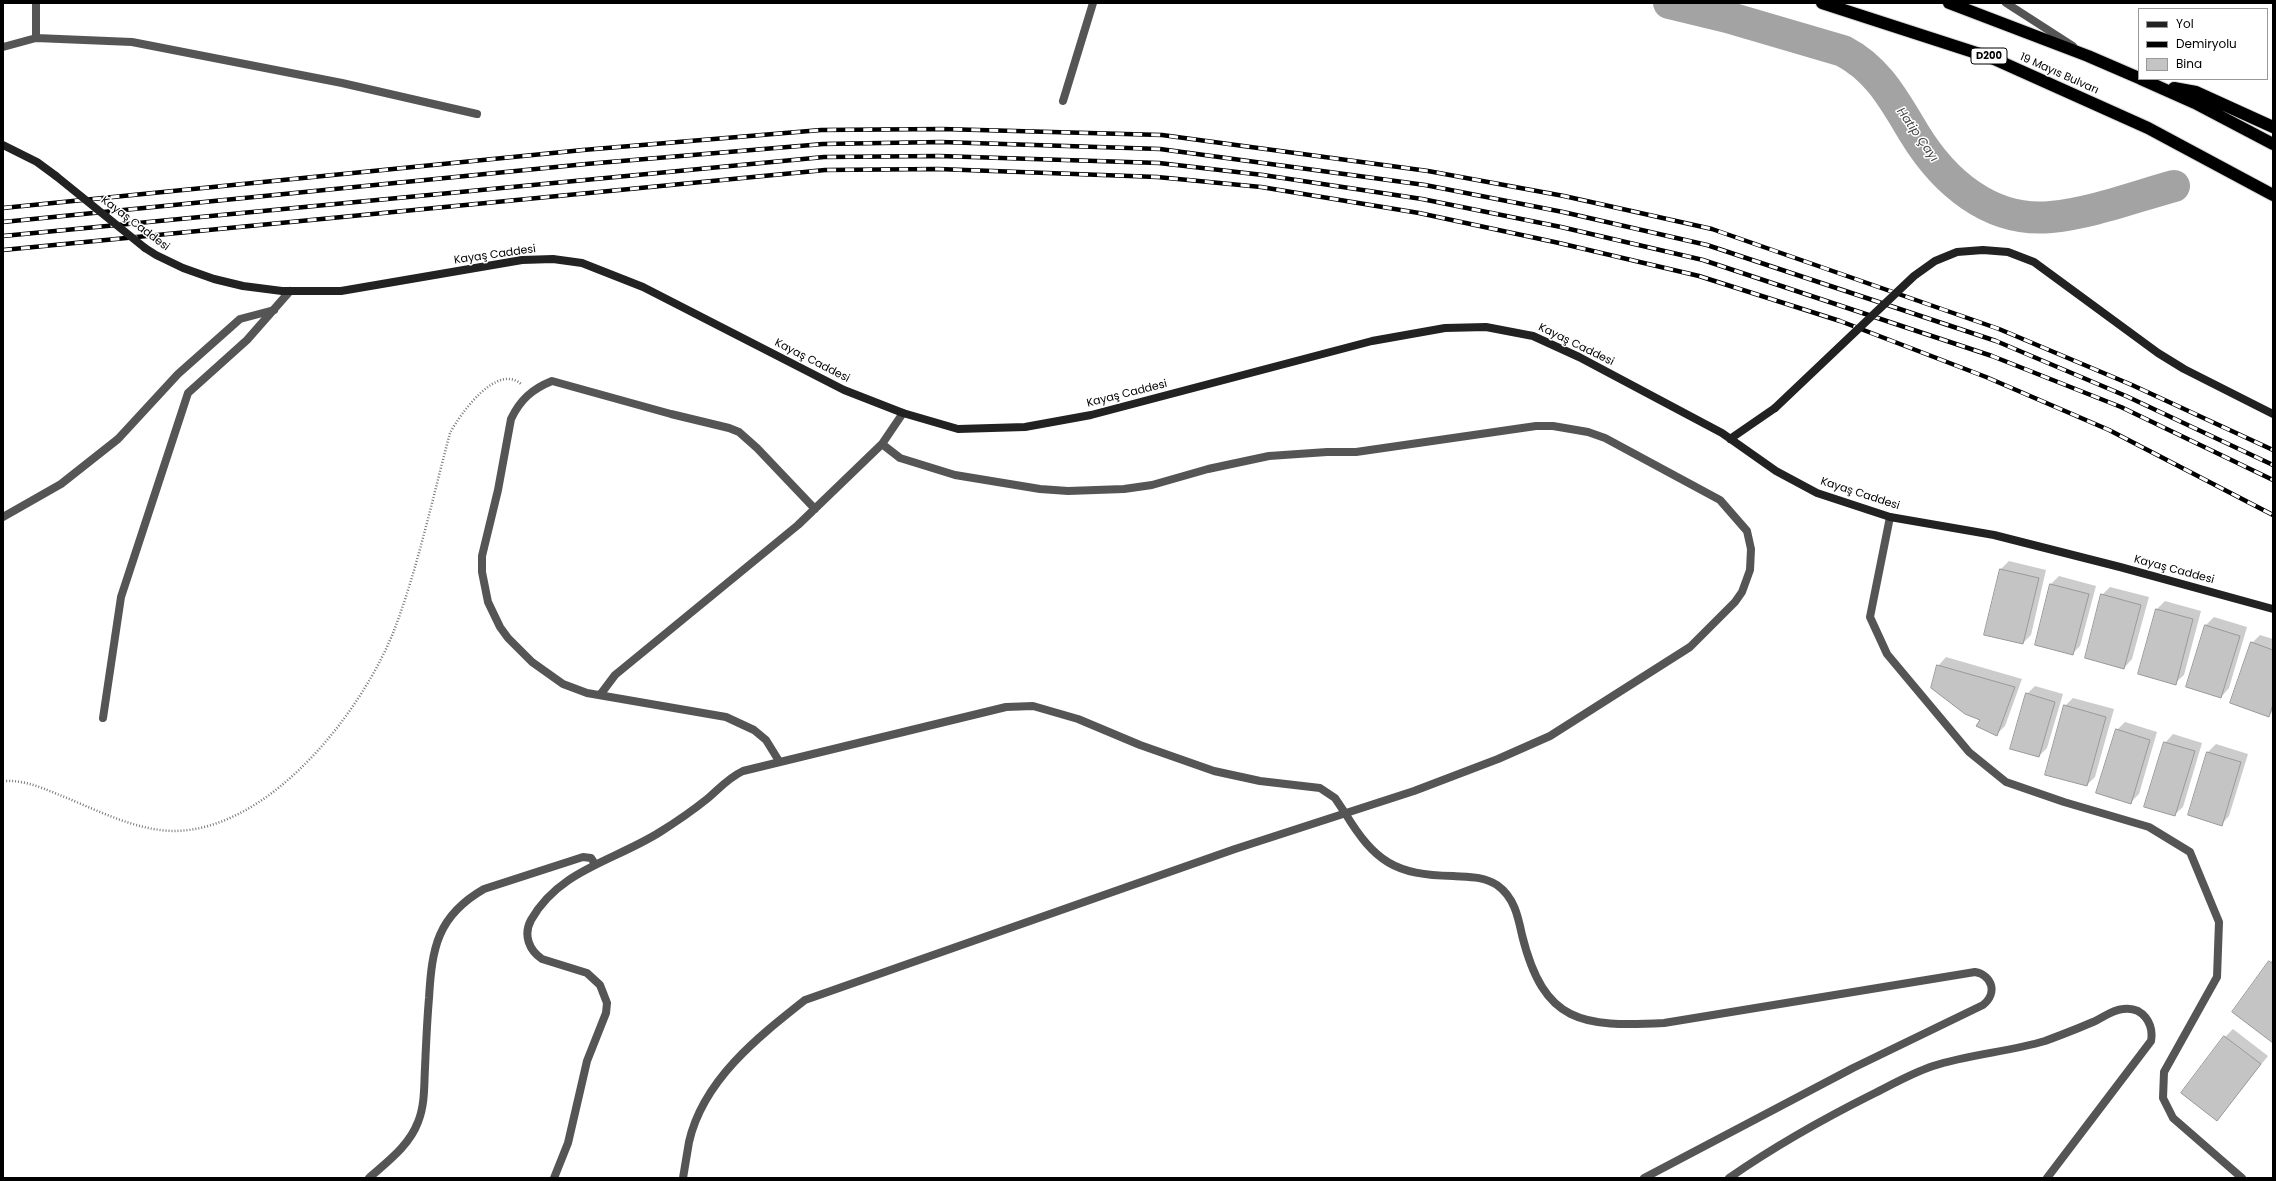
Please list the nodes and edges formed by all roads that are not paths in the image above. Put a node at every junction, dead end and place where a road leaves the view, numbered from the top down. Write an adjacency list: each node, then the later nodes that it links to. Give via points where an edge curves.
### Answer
1 (36, 3): 6 (street)
2 (1093, 3): 12 (street)
3 (1822, 3): 17 (highway, 19 Mayıs Bulvarı / D200, via 1992,58 2148,128)
4 (1949, 3): 8 (highway)
5 (2006, 3): 8 (street)
6 (36, 38): 7 (street); 13 (street, via 132,42 342,83)
7 (3, 48)
8 (2088, 56): 9 (highway)
9 (2138, 78)
10 (2142, 80): 11 (highway)
11 (2157, 86): 14 (highway, via 2196,92); 15 (highway, via 2196,103)
12 (1063, 101)
13 (477, 114)
14 (2273, 127)
15 (2273, 144)
16 (3, 145): 20 (street, Kayaş Caddesi, bridge, via 38,162 156,255 214,279 243,286)
17 (2233, 173): 18 (highway, 19 Mayıs Bulvarı / D200); 19 (highway)
18 (2273, 195)
19 (2273, 205)
20 (290, 291): 21 (street); 22 (street, Kayaş Caddesi, via 341,291 522,260 554,259 582,263 643,287 844,390)
21 (274, 310): 27 (street, via 240,319 178,374 118,439 61,484); 31 (street, via 247,340 188,393 121,597)
22 (903, 413): 24 (street, Kayaş Caddesi, via 958,429 1025,427 1091,415 1372,341 1445,328 1486,327 1532,336 1579,357); 25 (street)
23 (2273, 414): 24 (street, bridge, via 2158,353 2034,262 2008,252 1983,250 1957,252 1935,261 1914,276 1775,408)
24 (1730, 439): 28 (street, Kayaş Caddesi, via 1776,471 1817,493)
25 (882, 444): 26 (street); 33 (street, via 900,458 955,475 1040,489 1096,491 1152,485 1208,469 1269,456 1312,452 1356,452 1536,426 1553,426 1588,432 1605,438 1720,500 1747,531 1752,559 1742,592 1690,647 1550,736 1446,780)
26 (815, 509): 30 (street, via 615,675); 30 (street, via 748,440 729,428 552,381 530,393 522,400 511,420 482,556 484,589 500,627 532,662 563,684)
27 (3, 516)
28 (1890, 517): 29 (street, Kayaş Caddesi, via 1994,535); 41 (street, via 1870,617 1887,654 1969,752 2006,782 2149,827 2190,852 2219,922 2217,977 2164,1072 2163,1098 2173,1118)
29 (2273, 609)
30 (600, 695): 32 (street, via 726,717 754,730 766,740)
31 (103, 718)
32 (780, 761): 33 (street, via 1006,707 1033,706 1078,719 1140,745 1214,771 1260,781 1320,788 1335,798); 34 (street, via 735,775 658,834)
33 (1345, 813): 37 (street, via 805,1000 759,1036 715,1087 702,1109 689,1141); 38 (street, via 1362,840 1373,851 1398,867 1424,876 1478,877 1488,880 1505,892 1517,911 1529,962 1544,989 1563,1011 1584,1020 1615,1024 1664,1023 1974,972 1986,976 1989,980 1992,991 1983,1005 1853,1068)
34 (595, 864): 35 (street, via 592,858 583,857 484,889 464,902 448,918 436,940 432,959 424,1098 419,1121 408,1141); 36 (street, via 556,888 536,911 527,929 528,943 536,955 587,973 600,985 607,1003 606,1013 586,1061 568,1143)
35 (369, 1178)
36 (554, 1178)
37 (683, 1178)
38 (1644, 1178)
39 (1729, 1178): 40 (street, via 1834,1113 1906,1077 1952,1060 2043,1041 2117,1010 2139,1011 2152,1028 2151,1041)
40 (2047, 1178)
41 (2242, 1178)

